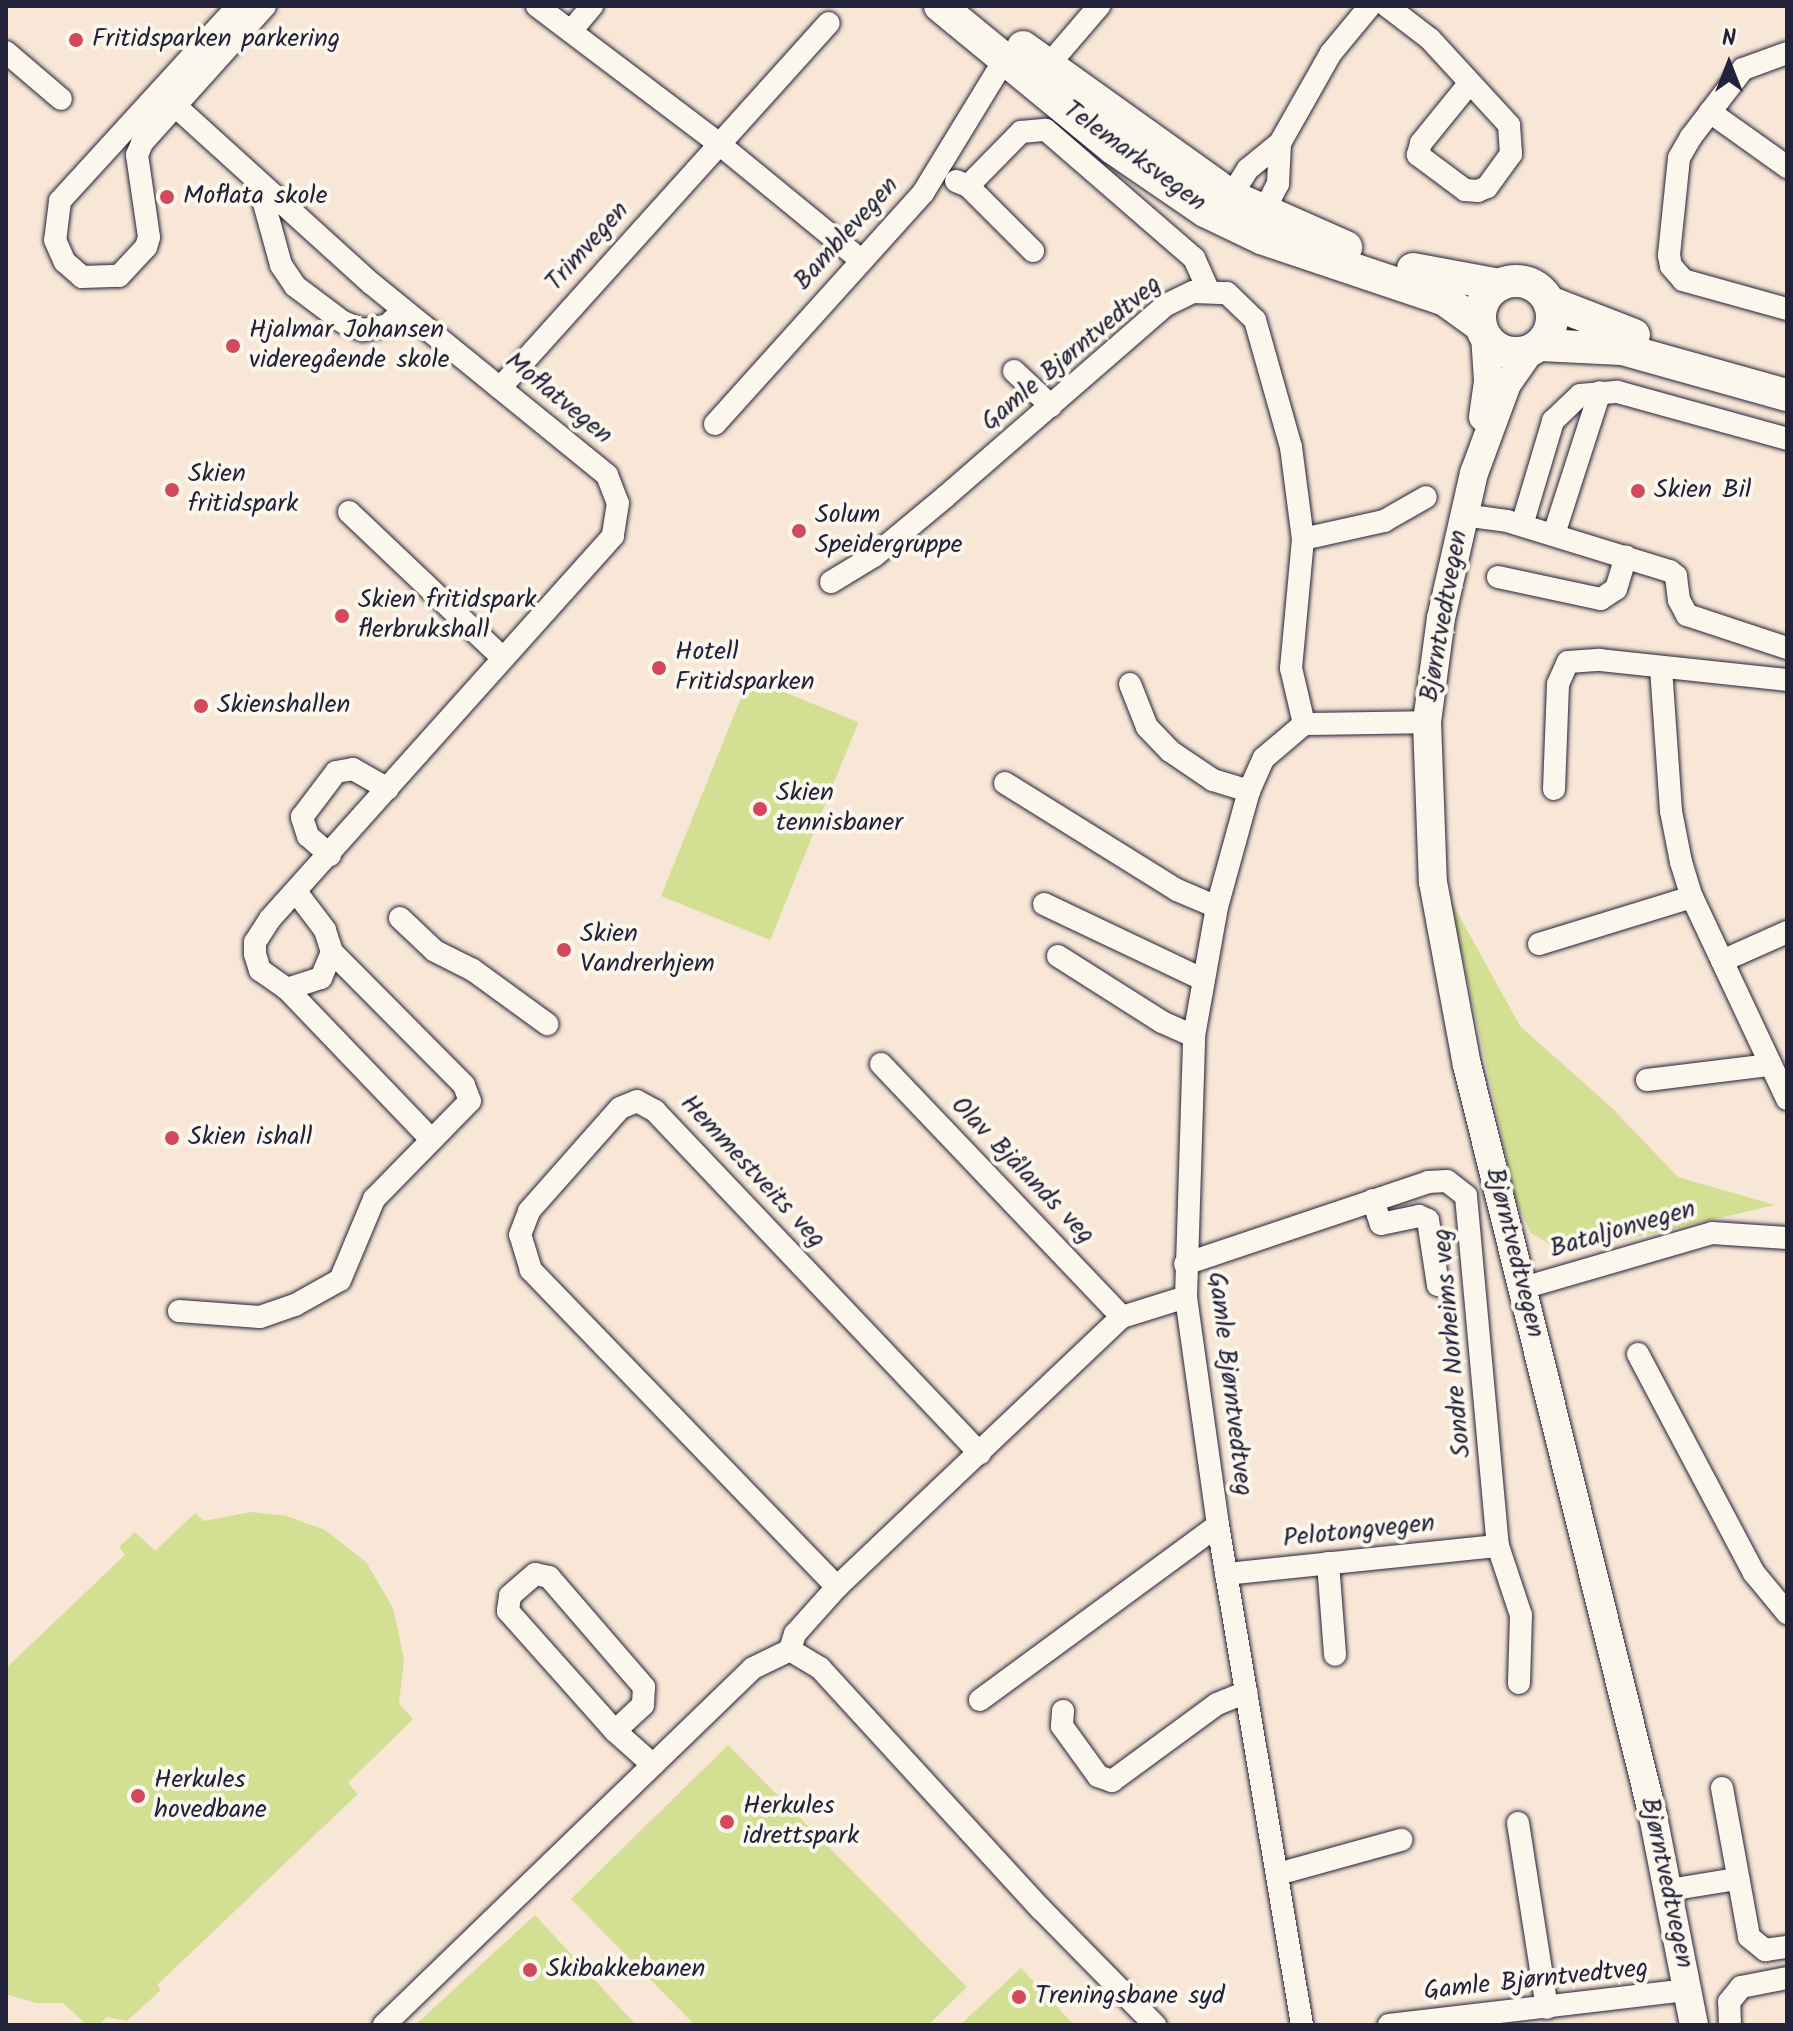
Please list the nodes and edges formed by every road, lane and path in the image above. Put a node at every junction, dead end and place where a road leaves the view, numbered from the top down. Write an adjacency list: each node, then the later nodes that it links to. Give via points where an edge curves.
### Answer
1 (238, 6): 18 (street)
2 (265, 6): 18 (street)
3 (537, 6): 11 (street)
4 (592, 6): 11 (street)
5 (940, 6): 26 (highway, Telemarksvegen, via 1113,148)
6 (970, 6): 26 (highway, Telemarksvegen)
7 (1099, 6): 14 (street)
8 (1370, 6): 21 (street, via 1331,53)
9 (1387, 6): 16 (street, via 1430,39)
10 (829, 23): 20 (street, Trimvegen)
11 (571, 31): 20 (street)
12 (6, 52): 17 (street)
13 (1787, 53): 19 (street, via 1743,69)
14 (1057, 55)
15 (1000, 67): 23 (street, Bamblevegen)
16 (1469, 84): 16 (street, via 1499,113 1512,136 1511,154 1487,187 1478,191 1465,190 1418,155 1421,143)
17 (61, 99)
18 (168, 99): 18 (street, via 79,175 56,209 59,251 82,277 119,276 146,247 137,155); 24 (street, Moflatvegen)
19 (1710, 112): 22 (street); 32 (street, via 1679,158 1671,266 1683,280)
20 (718, 143): 28 (street); 38 (street, Trimvegen)
21 (1280, 143): 26 (street, via 1248,169); 26 (street, via 1278,184)
22 (1787, 167)
23 (935, 177): 25 (street); 28 (street, Bamblevegen)
24 (259, 185): 33 (street, Moflatvegen); 33 (street, via 281,265 295,286 343,322 363,330 388,325)
25 (968, 186): 27 (street); 30 (street, via 1021,132 1046,130 1194,258)
26 (1243, 211): 29 (highway, Telemarksvegen, via 1402,266); 34 (highway, Telemarksvegen, via 1445,300)
27 (1033, 251)
28 (861, 260): 42 (street, Bamblevegen)
29 (1500, 285): 31 (highway, Telemarksvegen, via 1528,283); 34 (highway, via 1486,298)
30 (1209, 292): 41 (street, Gamle Bjørntvedtveg, via 1193,292 1166,305); 50 (street, via 1227,293 1255,320 1291,447)
31 (1549, 302): 35 (highway, via 1553,320); 37 (highway, Telemarksvegen, via 1600,324)
32 (1787, 309)
33 (403, 310): 38 (street, Moflatvegen)
34 (1483, 331): 35 (highway, Telemarksvegen, via 1505,351); 44 (main road, Bjørntvedtvegen, via 1488,380)
35 (1535, 348): 40 (highway, Telemarksvegen, via 1622,349); 44 (main road, Bjørntvedtvegen, via 1507,384)
36 (1014, 371): 41 (street)
37 (1787, 378)
38 (500, 388): 55 (street, Moflatvegen, via 607,475 618,503 613,536)
39 (1600, 392): 43 (street, via 1655,401); 48 (street, via 1567,403 1553,421); 49 (street)
40 (1787, 395)
41 (1051, 406): 53 (street, Gamle Bjørntvedtveg, via 874,556)
42 (715, 424)
43 (1787, 439)
44 (1474, 473): 47 (main road, Bjørntvedtvegen)
45 (1426, 497): 50 (street, via 1384,521)
46 (349, 512): 55 (street)
47 (1463, 515): 48 (street); 59 (main road, Bjørntvedtvegen, via 1441,618)
48 (1522, 525): 49 (street)
49 (1554, 534): 51 (street)
50 (1303, 539): 60 (street, via 1291,668)
51 (1626, 557): 52 (street, via 1616,589 1601,599); 54 (street, via 1676,576 1681,609 1702,624)
52 (1498, 577)
53 (831, 582)
54 (1787, 648)
55 (503, 658): 62 (street, Moflatvegen)
56 (1661, 668): 57 (street); 63 (street, via 1600,660 1568,662 1558,684); 67 (street, via 1671,811)
57 (1787, 680)
58 (1130, 684): 64 (street, via 1147,727 1170,751 1213,780)
59 (1427, 722): 60 (street); 89 (main road, Bjørntvedtvegen, via 1429,829 1440,934)
60 (1304, 724): 64 (street, Gamle Bjørntvedtveg, via 1264,758)
61 (1005, 783): 69 (street, via 1177,890)
62 (388, 789): 65 (street, Moflatvegen); 65 (street, via 353,769 336,772 302,817 308,836)
63 (1554, 789)
64 (1249, 791): 69 (street, Gamle Bjørntvedtveg)
65 (330, 855): 66 (street, Moflatvegen)
66 (297, 893): 73 (street, via 325,930); 77 (street, Moflatvegen, via 255,942 260,970)
67 (1692, 897): 72 (street); 75 (street)
68 (1044, 904): 76 (street)
69 (1217, 907): 76 (street, Gamle Bjørntvedtveg)
70 (400, 918): 78 (street, via 435,951 473,970)
71 (1787, 932): 75 (street)
72 (1539, 944)
73 (332, 952): 77 (street, via 321,978); 84 (street, via 471,1093 466,1107)
74 (1058, 956): 79 (street, via 1162,1022)
75 (1722, 961): 81 (street)
76 (1204, 980): 79 (street, Gamle Bjørntvedtveg)
77 (287, 989): 84 (street)
78 (547, 1024)
79 (1194, 1036): 87 (street, Gamle Bjørntvedtveg)
80 (881, 1064): 92 (street, Olav Bjålands veg)
81 (1770, 1065): 82 (street); 83 (street)
82 (1647, 1080)
83 (1787, 1099)
84 (430, 1138): 91 (street, via 374,1199 340,1280 260,1317)
85 (1373, 1200): 87 (street, Sondre Norheims veg); 88 (street, via 1381,1224 1419,1216 1428,1220); 96 (street, Sondre Norheims veg, via 1447,1181 1466,1196)
86 (1787, 1238): 89 (street, Bataljonvegen, via 1742,1231 1697,1236)
87 (1185, 1264): 90 (street, Gamle Bjørntvedtveg)
88 (1438, 1285)
89 (1523, 1288): 114 (main road, Bjørntvedtvegen)
90 (1186, 1297): 92 (street); 95 (street, Gamle Bjørntvedtveg)
91 (179, 1311)
92 (1122, 1317): 94 (street)
93 (1638, 1354): 100 (street, via 1754,1573)
94 (980, 1453): 99 (street); 99 (street, Hemmestveits veg, via 655,1111 637,1101 620,1108 529,1211 520,1235 531,1270)
95 (1218, 1525): 98 (street, Gamle Bjørntvedtveg); 105 (street)
96 (1498, 1546): 97 (street, Pelotongvegen); 103 (street, via 1521,1615)
97 (1328, 1563): 98 (street, Pelotongvegen); 102 (street)
98 (1226, 1574): 104 (street, Gamle Bjørntvedtveg)
99 (837, 1587): 101 (street, via 795,1634)
100 (1787, 1613)
101 (790, 1650): 108 (street, via 753,1668); 121 (street, via 820,1668)
102 (1335, 1655)
103 (1519, 1683)
104 (1247, 1692): 106 (street, via 1217,1704 1112,1781 1098,1776 1062,1726); 112 (street, Gamle Bjørntvedtveg)
105 (980, 1700)
106 (1063, 1711)
107 (615, 1731): 107 (street, via 508,1611 510,1596 535,1574 549,1577 644,1687 643,1705); 108 (street)
108 (653, 1765): 120 (street)
109 (1722, 1788): 113 (street)
110 (1518, 1823): 118 (street)
111 (1401, 1840): 112 (street)
112 (1278, 1874): 122 (street, Gamle Bjørntvedtveg)
113 (1737, 1879): 114 (street); 115 (street, via 1749,1937 1765,1950)
114 (1669, 1890): 117 (main road, Bjørntvedtvegen)
115 (1787, 1947)
116 (1787, 1978): 125 (street, via 1741,1987 1729,2002)
117 (1688, 1990): 118 (street, Gamle Bjørntvedtveg); 124 (main road, Bjørntvedtvegen)
118 (1547, 2008): 119 (street, Gamle Bjørntvedtveg)
119 (1522, 2018): 123 (street, Gamle Bjørntvedtveg)
120 (384, 2025)
121 (1155, 2025)
122 (1302, 2025)
123 (1389, 2025)
124 (1694, 2025)
125 (1730, 2025)

